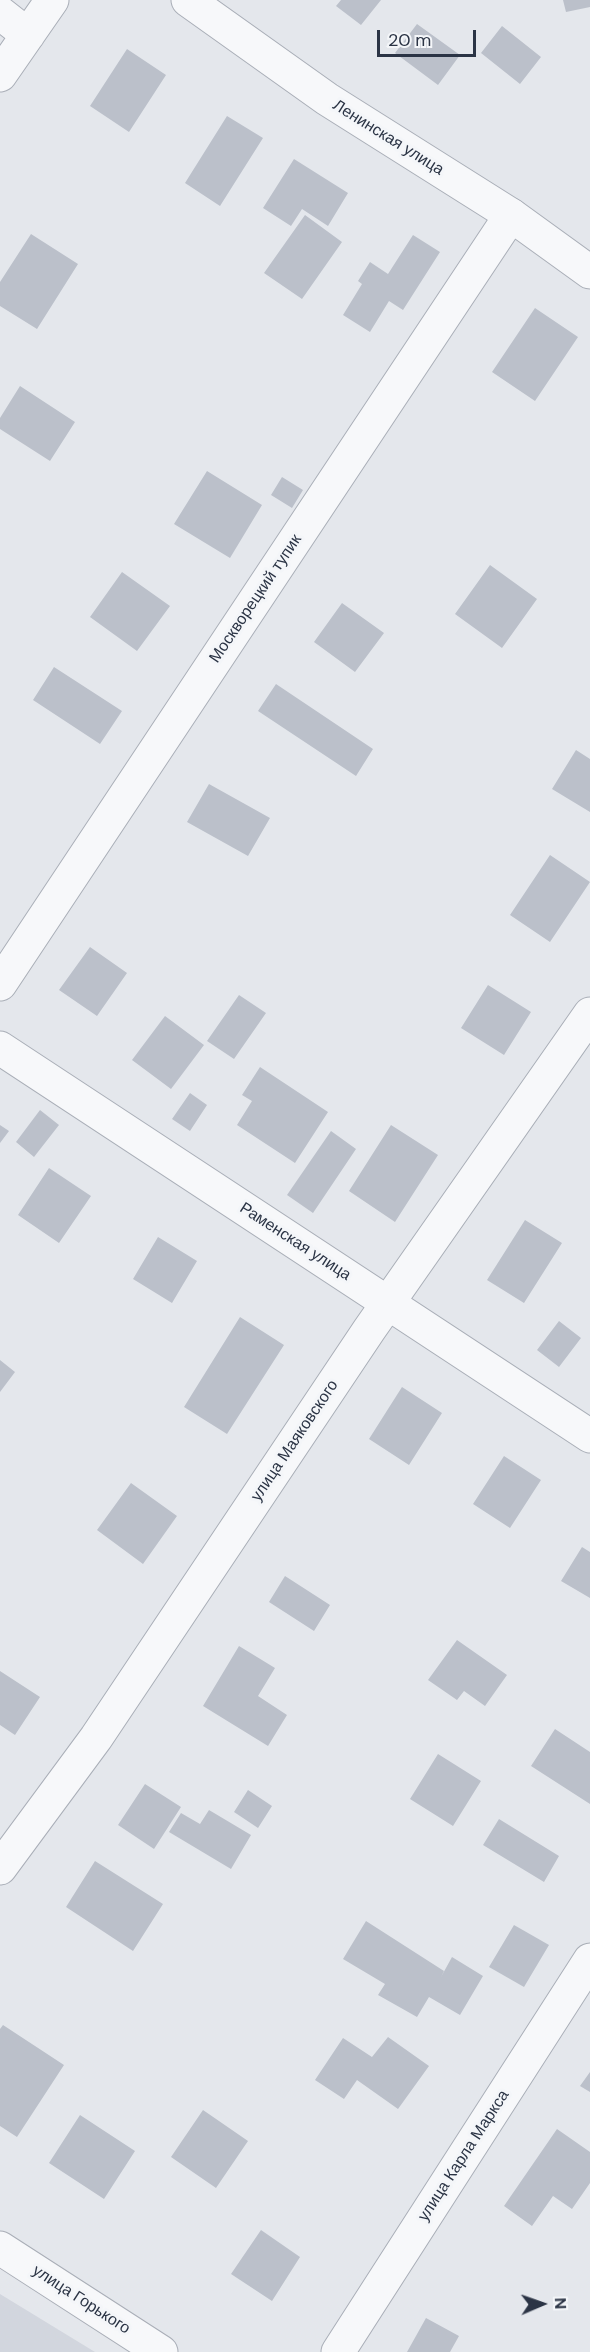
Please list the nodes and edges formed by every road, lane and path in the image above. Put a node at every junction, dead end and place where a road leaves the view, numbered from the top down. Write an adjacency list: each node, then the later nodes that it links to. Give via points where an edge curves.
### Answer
1 (52, 0): 4 (street)
2 (188, 0): 6 (street, Ленинская улица, via 327,99)
3 (0, 12): 4 (street)
4 (28, 35): 5 (street)
5 (0, 75)
6 (511, 215): 7 (street, Ленинская улица); 8 (street, Москворецкий тупик)
7 (590, 272)
8 (0, 984)
9 (590, 1014): 11 (street, улица Маяковского)
10 (0, 1048): 11 (street, Раменская улица)
11 (389, 1304): 12 (street, Раменская улица); 13 (street, улица Маяковского, via 96,1738)
12 (590, 1436)
13 (0, 1868)
14 (590, 1960): 17 (street, улица Карла Маркса)
15 (0, 2248): 16 (street, улица Горького)
16 (161, 2352)
17 (338, 2352)

